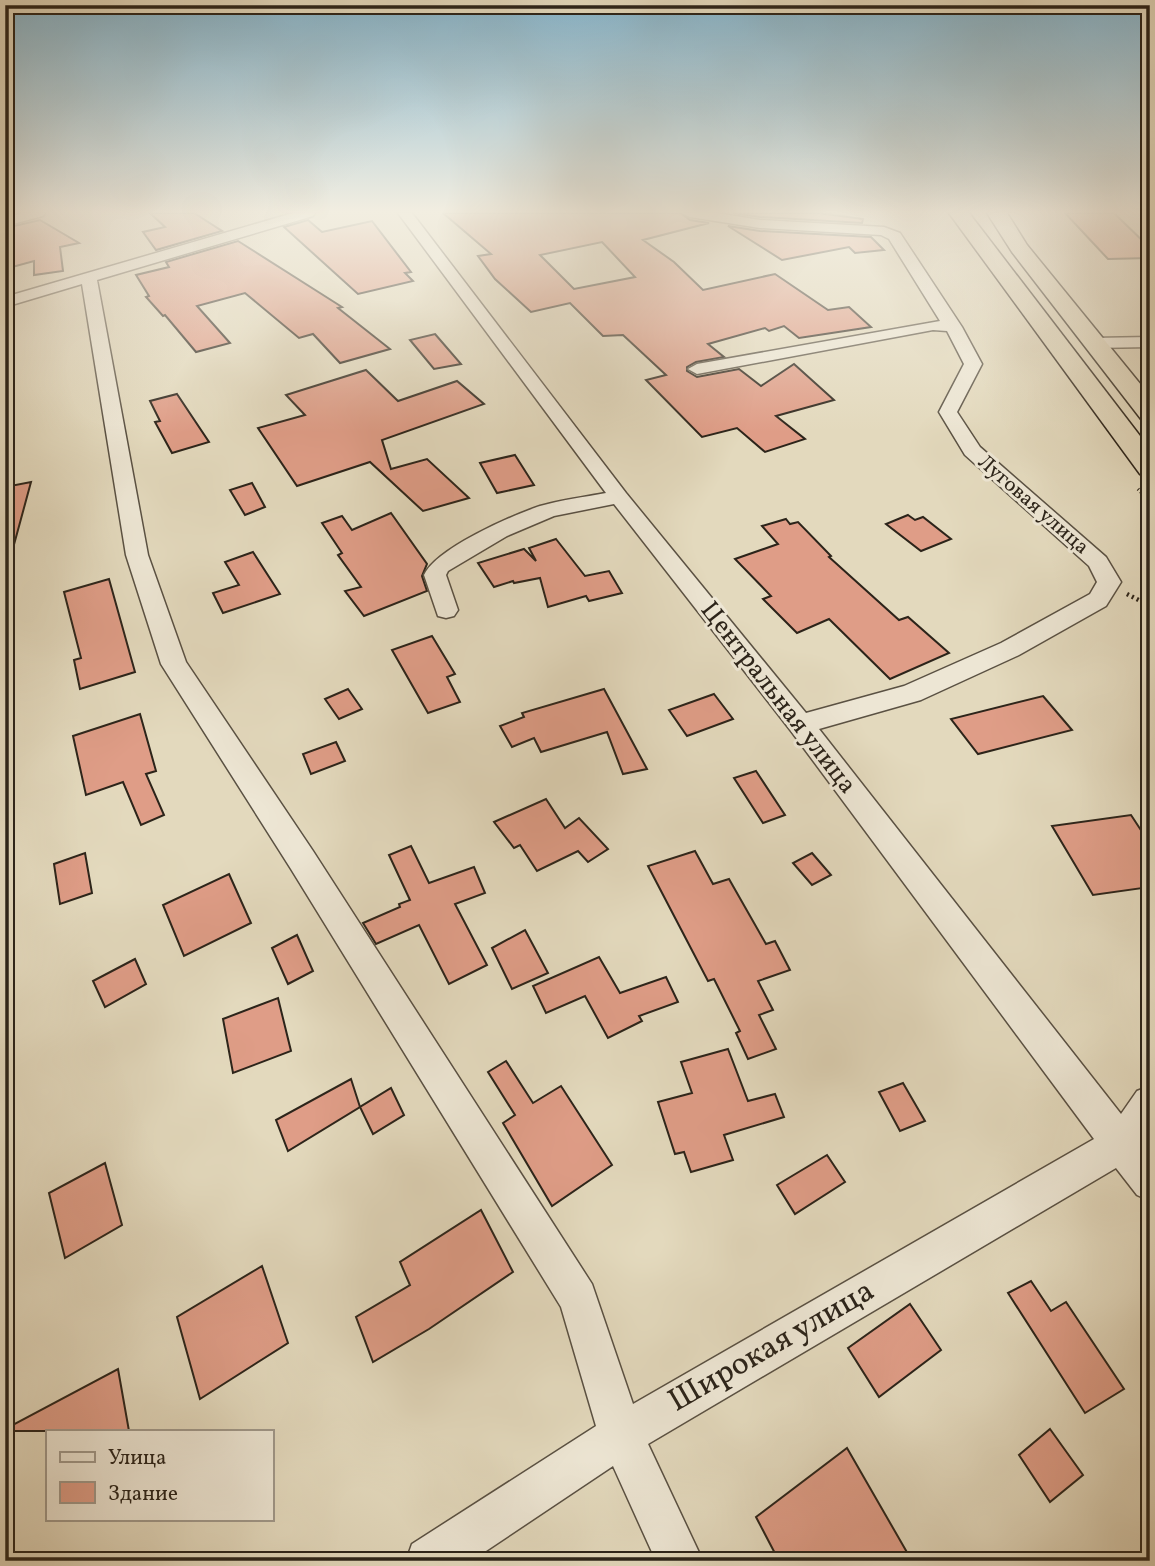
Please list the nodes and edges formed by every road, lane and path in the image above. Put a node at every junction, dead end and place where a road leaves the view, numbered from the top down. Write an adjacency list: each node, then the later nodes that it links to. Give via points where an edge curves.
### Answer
1 (63, 286): 7 (street)
2 (90, 286): 20 (street, via 137,555 174,664 578,1298)
3 (462, 286): 14 (street, Центральная улица)
4 (926, 286): 8 (street, Луговая улица)
5 (1014, 286): 13 (highway)
6 (1049, 286): 10 (highway)
7 (5, 302)
8 (954, 327): 11 (street, via 933,325); 16 (street, Луговая улица, via 973,364 948,412 972,451 1098,562 1109,582 1098,600 1010,649 912,693)
9 (1150, 342): 10 (street)
10 (1093, 343): 12 (highway)
11 (697, 369)
12 (1150, 413)
13 (1150, 468)
14 (619, 497): 15 (street, via 548,511 499,531 439,567 435,575); 16 (street, Центральная улица)
15 (446, 610)
16 (800, 724): 18 (street, Центральная улица)
17 (1150, 1104): 18 (street)
18 (1121, 1144): 19 (street, Центральная улица); 20 (street, Широкая улица)
19 (1150, 1182)
20 (621, 1435): 21 (street, Широкая улица); 22 (street)
21 (429, 1561)
22 (680, 1561)

